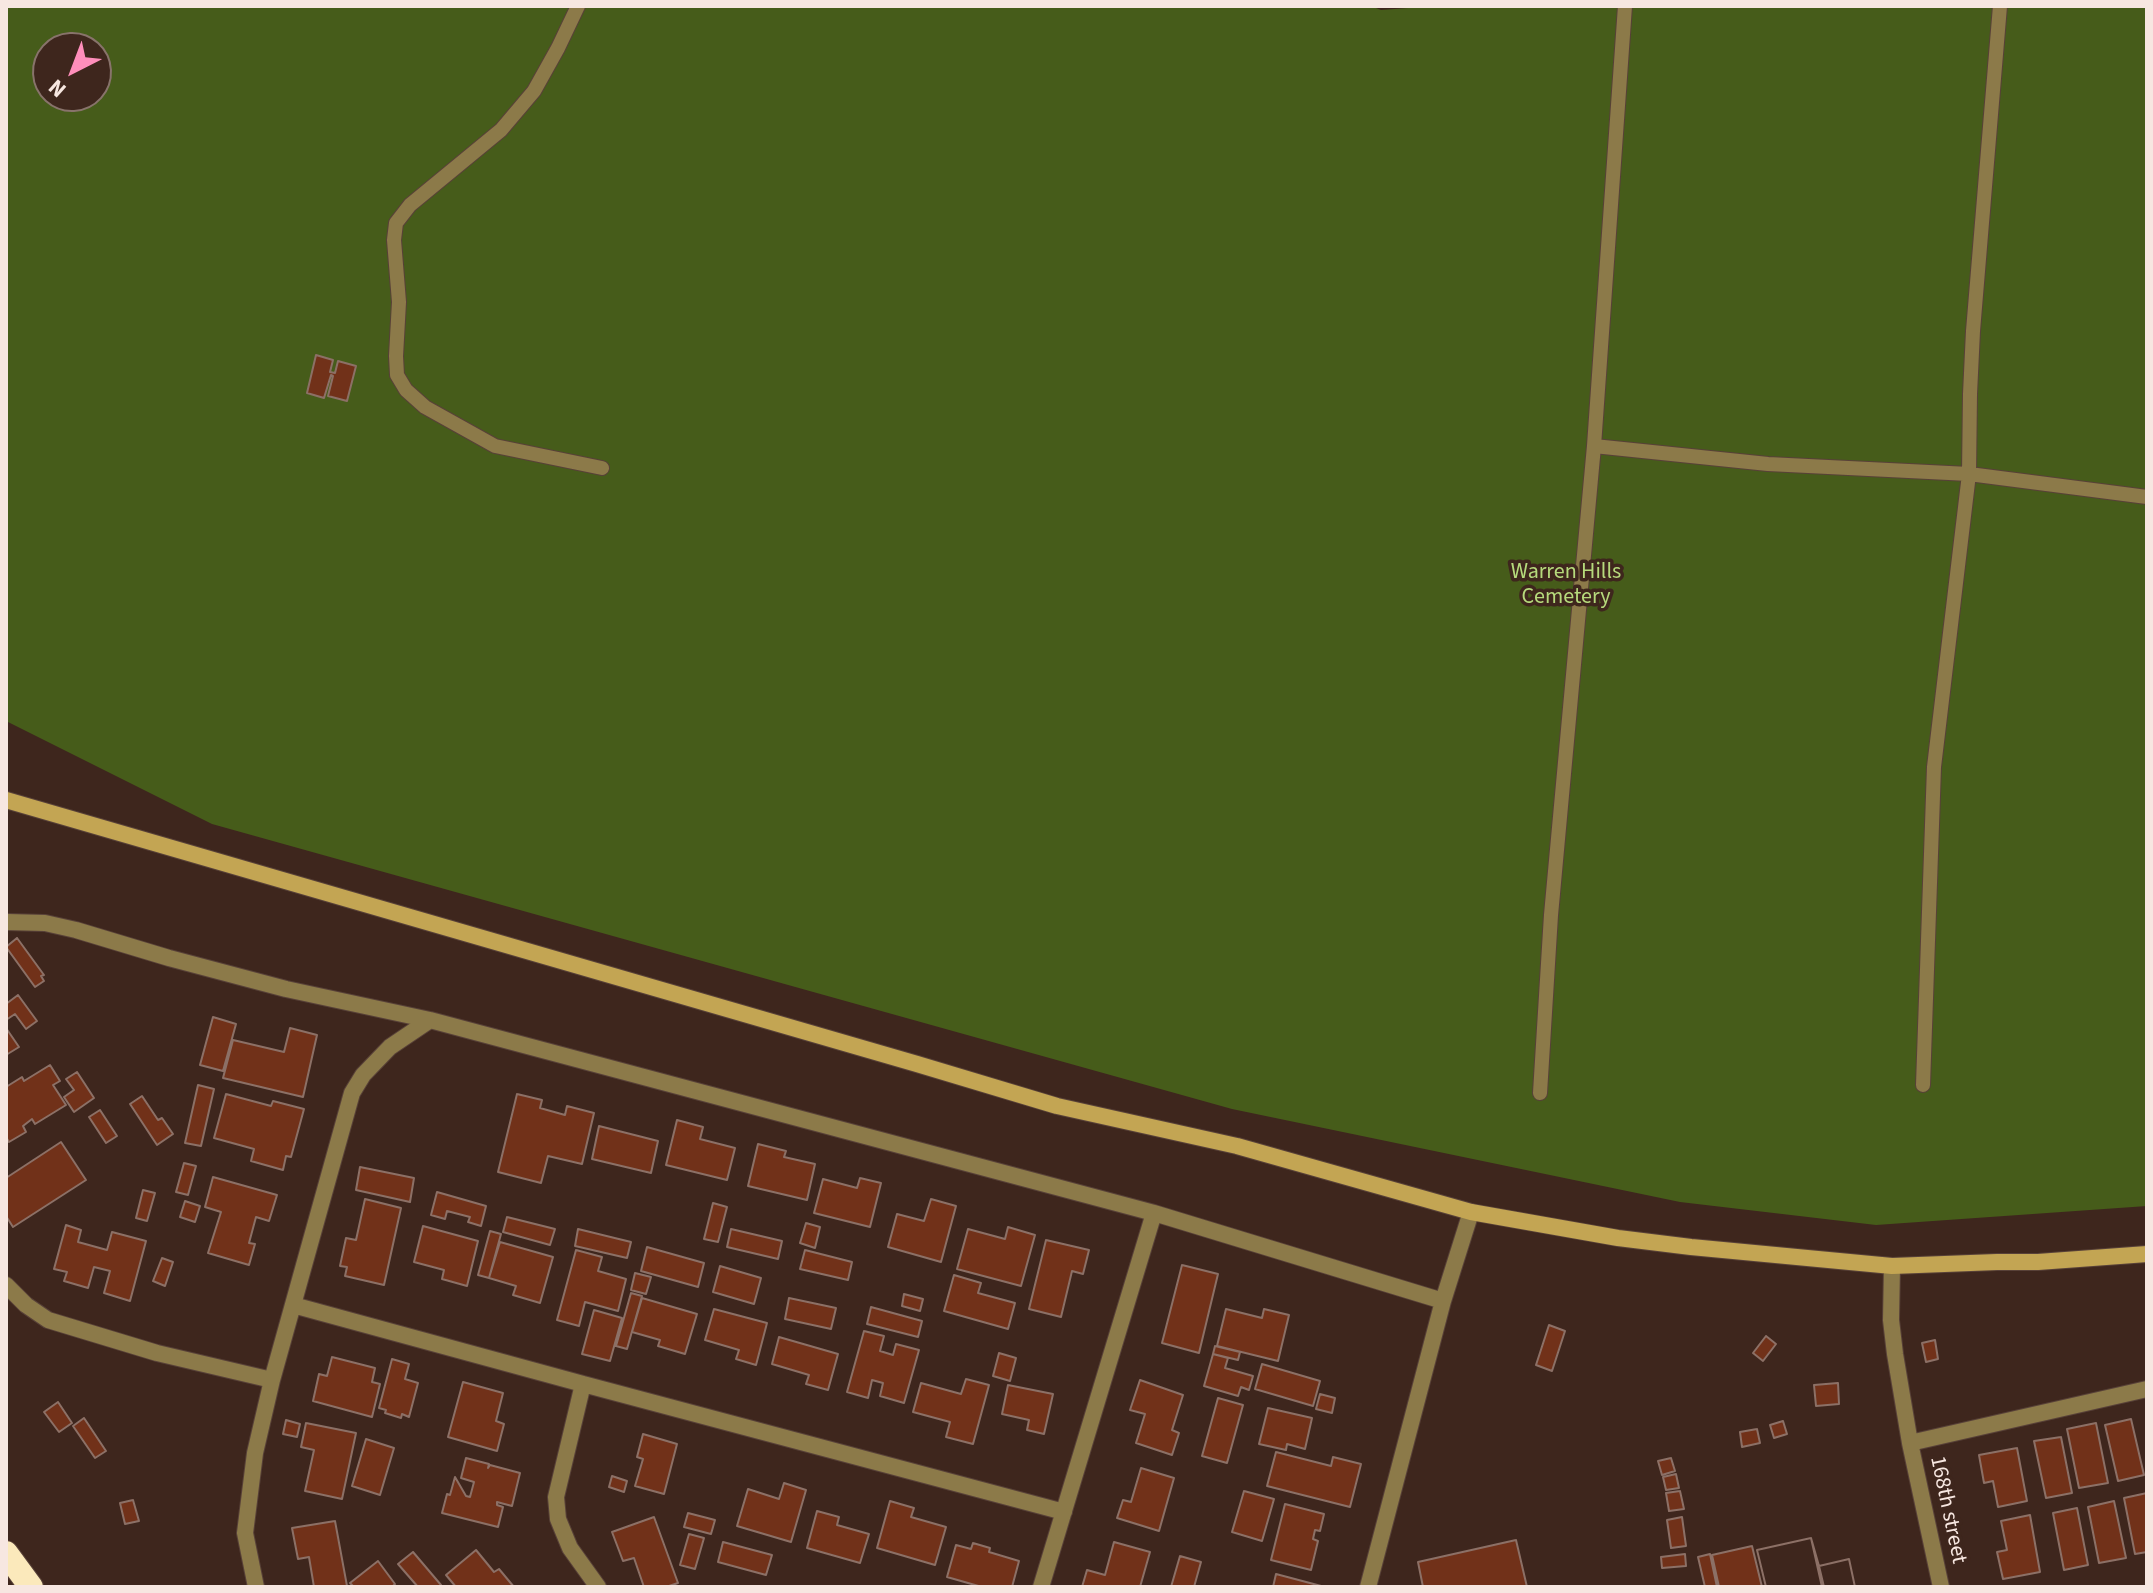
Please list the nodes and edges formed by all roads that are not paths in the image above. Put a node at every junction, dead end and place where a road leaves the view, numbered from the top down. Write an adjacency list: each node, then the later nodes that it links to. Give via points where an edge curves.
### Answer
1 (578, 6): 5 (lane, via 534,91 501,130 410,205 396,223 396,356 397,375 406,390 425,407 495,446)
2 (1625, 6): 4 (lane)
3 (2000, 6): 6 (lane, via 1973,331)
4 (1594, 446): 6 (lane, via 1768,464); 12 (lane)
5 (602, 468)
6 (1969, 474): 7 (lane); 11 (lane, via 1934,767)
7 (2147, 497)
8 (6, 800): 13 (street, via 1057,1106 1237,1146)
9 (6, 922): 10 (street, via 76,930 286,989)
10 (430, 1020): 14 (street); 19 (street, via 390,1047 352,1093)
11 (1923, 1085)
12 (1540, 1093)
13 (1471, 1212): 16 (street, via 1676,1246); 18 (street)
14 (1154, 1213): 18 (street); 24 (street)
15 (2147, 1254): 16 (street)
16 (1892, 1266): 23 (street, 168th street, via 1891,1320)
17 (6, 1285): 20 (street, via 48,1320)
18 (1443, 1301): 30 (street)
19 (293, 1305): 20 (street); 21 (street)
20 (272, 1380): 27 (street, via 255,1453 245,1533)
21 (583, 1384): 24 (street); 28 (street, via 556,1497 570,1548)
22 (2147, 1389): 23 (street)
23 (1910, 1443): 31 (street, 168th street)
24 (1064, 1512): 29 (street)
25 (6, 1553): 26 (highway)
26 (31, 1587)
27 (256, 1587)
28 (598, 1587)
29 (1041, 1587)
30 (1368, 1587)
31 (1941, 1587)

